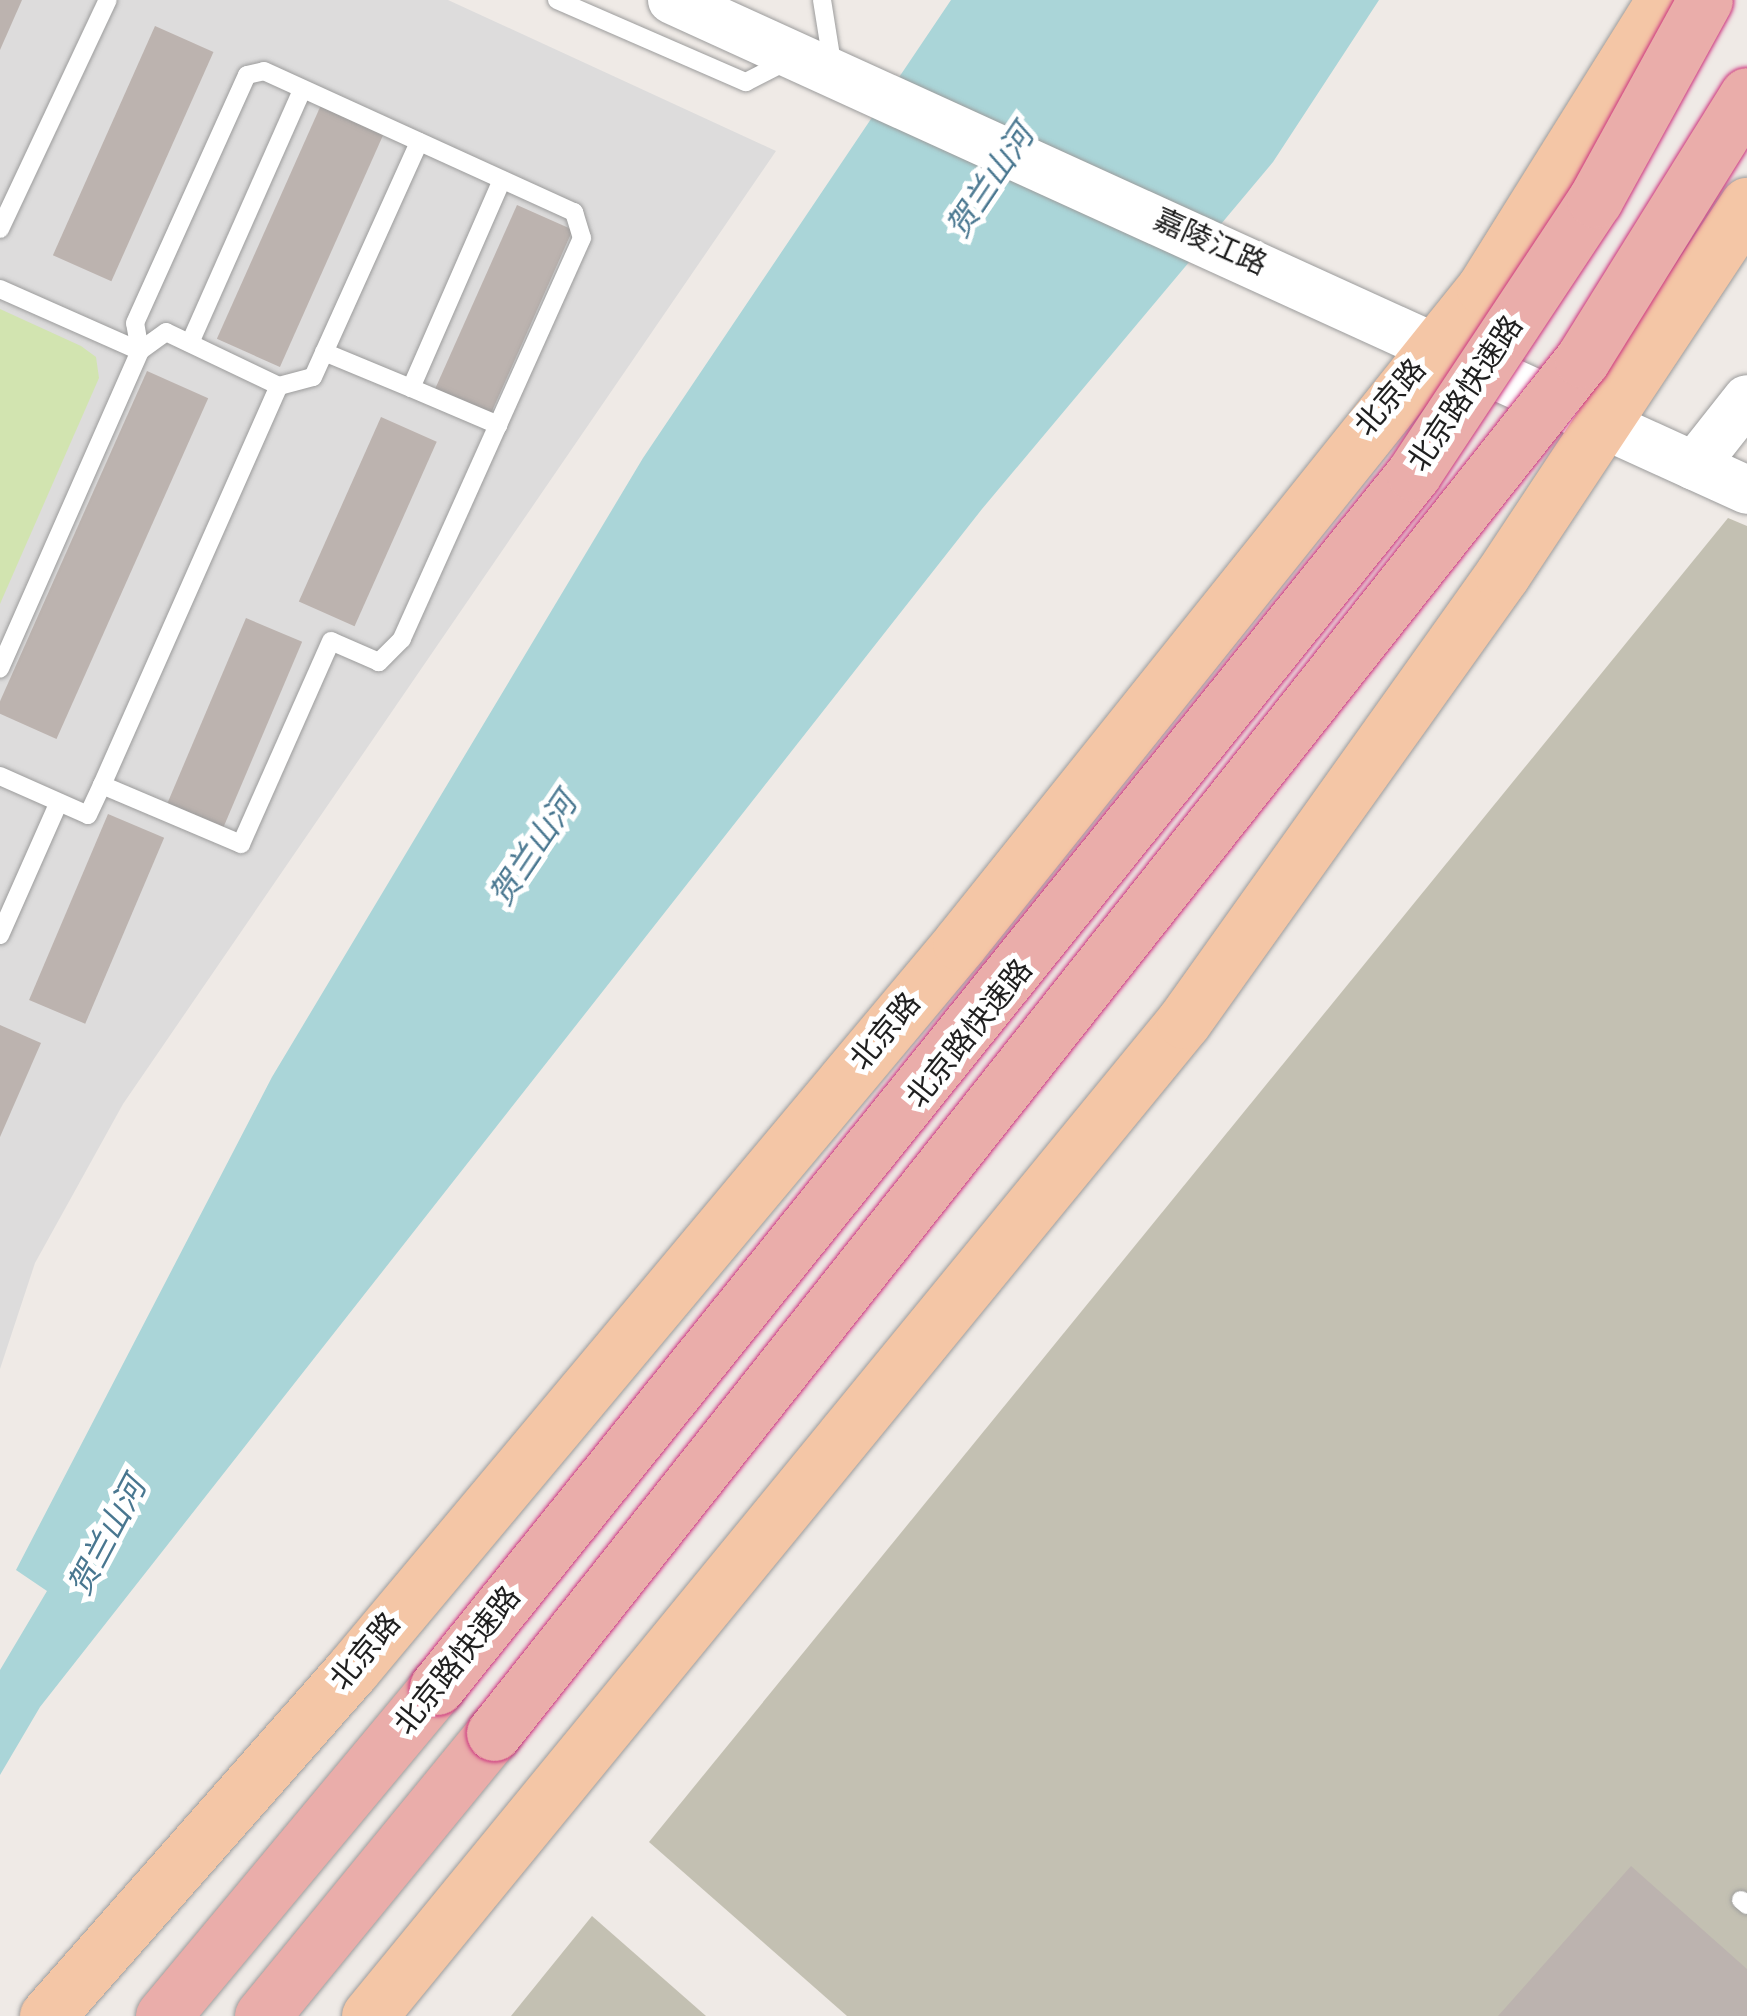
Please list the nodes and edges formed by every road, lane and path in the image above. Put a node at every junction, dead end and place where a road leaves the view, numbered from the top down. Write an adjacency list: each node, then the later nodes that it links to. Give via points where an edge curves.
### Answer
1 (108, 0): 13 (lane)
2 (556, 0): 7 (lane, via 746,82)
3 (672, 0): 7 (street, 嘉陵江路)
4 (822, 0): 7 (lane)
5 (1664, 0): 16 (main road, 北京路, via 1575,151)
6 (1706, 0): 32 (highway, 北京路快速路, bridge, via 1596,200 1414,473)
7 (815, 65): 16 (street, 嘉陵江路)
8 (302, 92): 10 (lane); 15 (lane); 17 (lane, via 264,71 246,75 135,323)
9 (1747, 95): 33 (highway, bridge, via 1582,360 494,1733)
10 (420, 142): 11 (lane); 18 (lane)
11 (502, 180): 20 (lane); 23 (lane, via 574,212 582,238)
12 (1747, 205): 22 (main road)
13 (0, 229)
14 (0, 289): 17 (lane)
15 (190, 344): 17 (lane, via 166,332); 19 (lane)
16 (1436, 345): 22 (street, 嘉陵江路); 31 (main road, 北京路, via 960,944 352,1670)
17 (140, 351): 26 (lane)
18 (324, 352): 19 (lane, via 313,376); 20 (lane)
19 (279, 386): 28 (lane)
20 (410, 388): 23 (lane)
21 (1747, 398): 24 (street)
22 (1600, 419): 24 (street, 嘉陵江路); 34 (main road, via 1318,842 1184,1021)
23 (498, 426): 28 (lane, via 393,655 380,662 331,641 241,844)
24 (1694, 466): 25 (street, 嘉陵江路)
25 (1747, 490)
26 (0, 668)
27 (0, 776): 29 (lane)
28 (102, 785): 29 (lane, via 88,815)
29 (60, 802): 30 (lane)
30 (0, 935)
31 (47, 2016)
32 (163, 2016)
33 (262, 2016)
34 (369, 2016)

